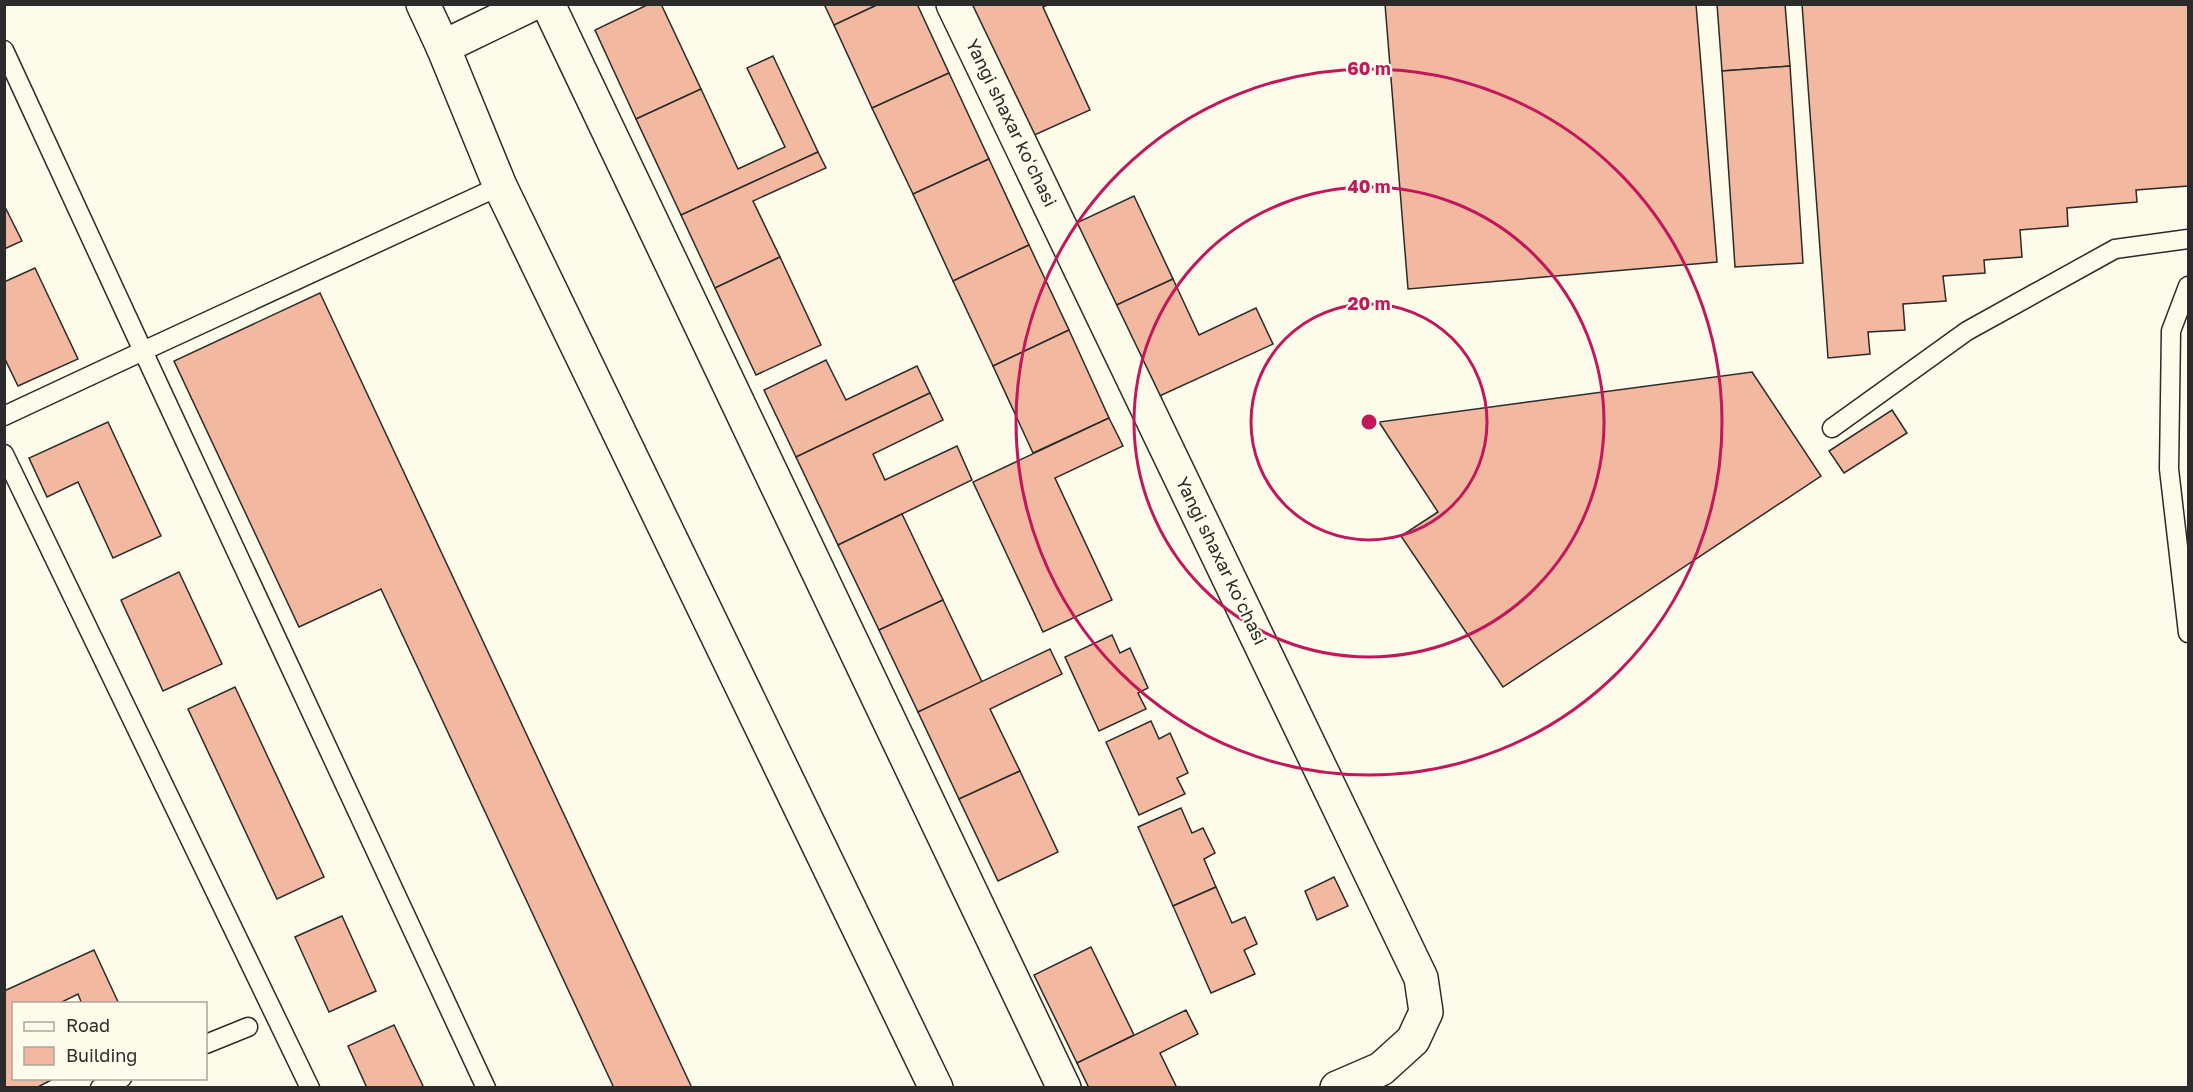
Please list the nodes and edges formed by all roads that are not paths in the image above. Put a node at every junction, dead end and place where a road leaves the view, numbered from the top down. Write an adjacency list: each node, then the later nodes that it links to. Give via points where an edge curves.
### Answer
1 (423, 4): 5 (street)
2 (532, 4): 5 (street)
3 (549, 4): 22 (street)
4 (953, 4): 23 (street, Yangi shaxar koʻchasi, via 1421,978 1426,1012 1413,1040 1381,1069)
5 (443, 46): 7 (street)
6 (4, 50): 10 (lane)
7 (500, 186): 10 (lane); 21 (street)
8 (2188, 238): 12 (lane, via 2115,249 1967,331)
9 (2188, 286): 14 (lane, via 2171,331 2169,469)
10 (143, 351): 11 (lane); 20 (lane)
11 (4, 416)
12 (1832, 428)
13 (4, 454): 19 (lane)
14 (2188, 633)
15 (248, 1027): 16 (lane)
16 (207, 1044)
17 (118, 1080): 18 (lane)
18 (100, 1088)
19 (310, 1088)
20 (486, 1088)
21 (936, 1088)
22 (1064, 1088)
23 (1337, 1088)

